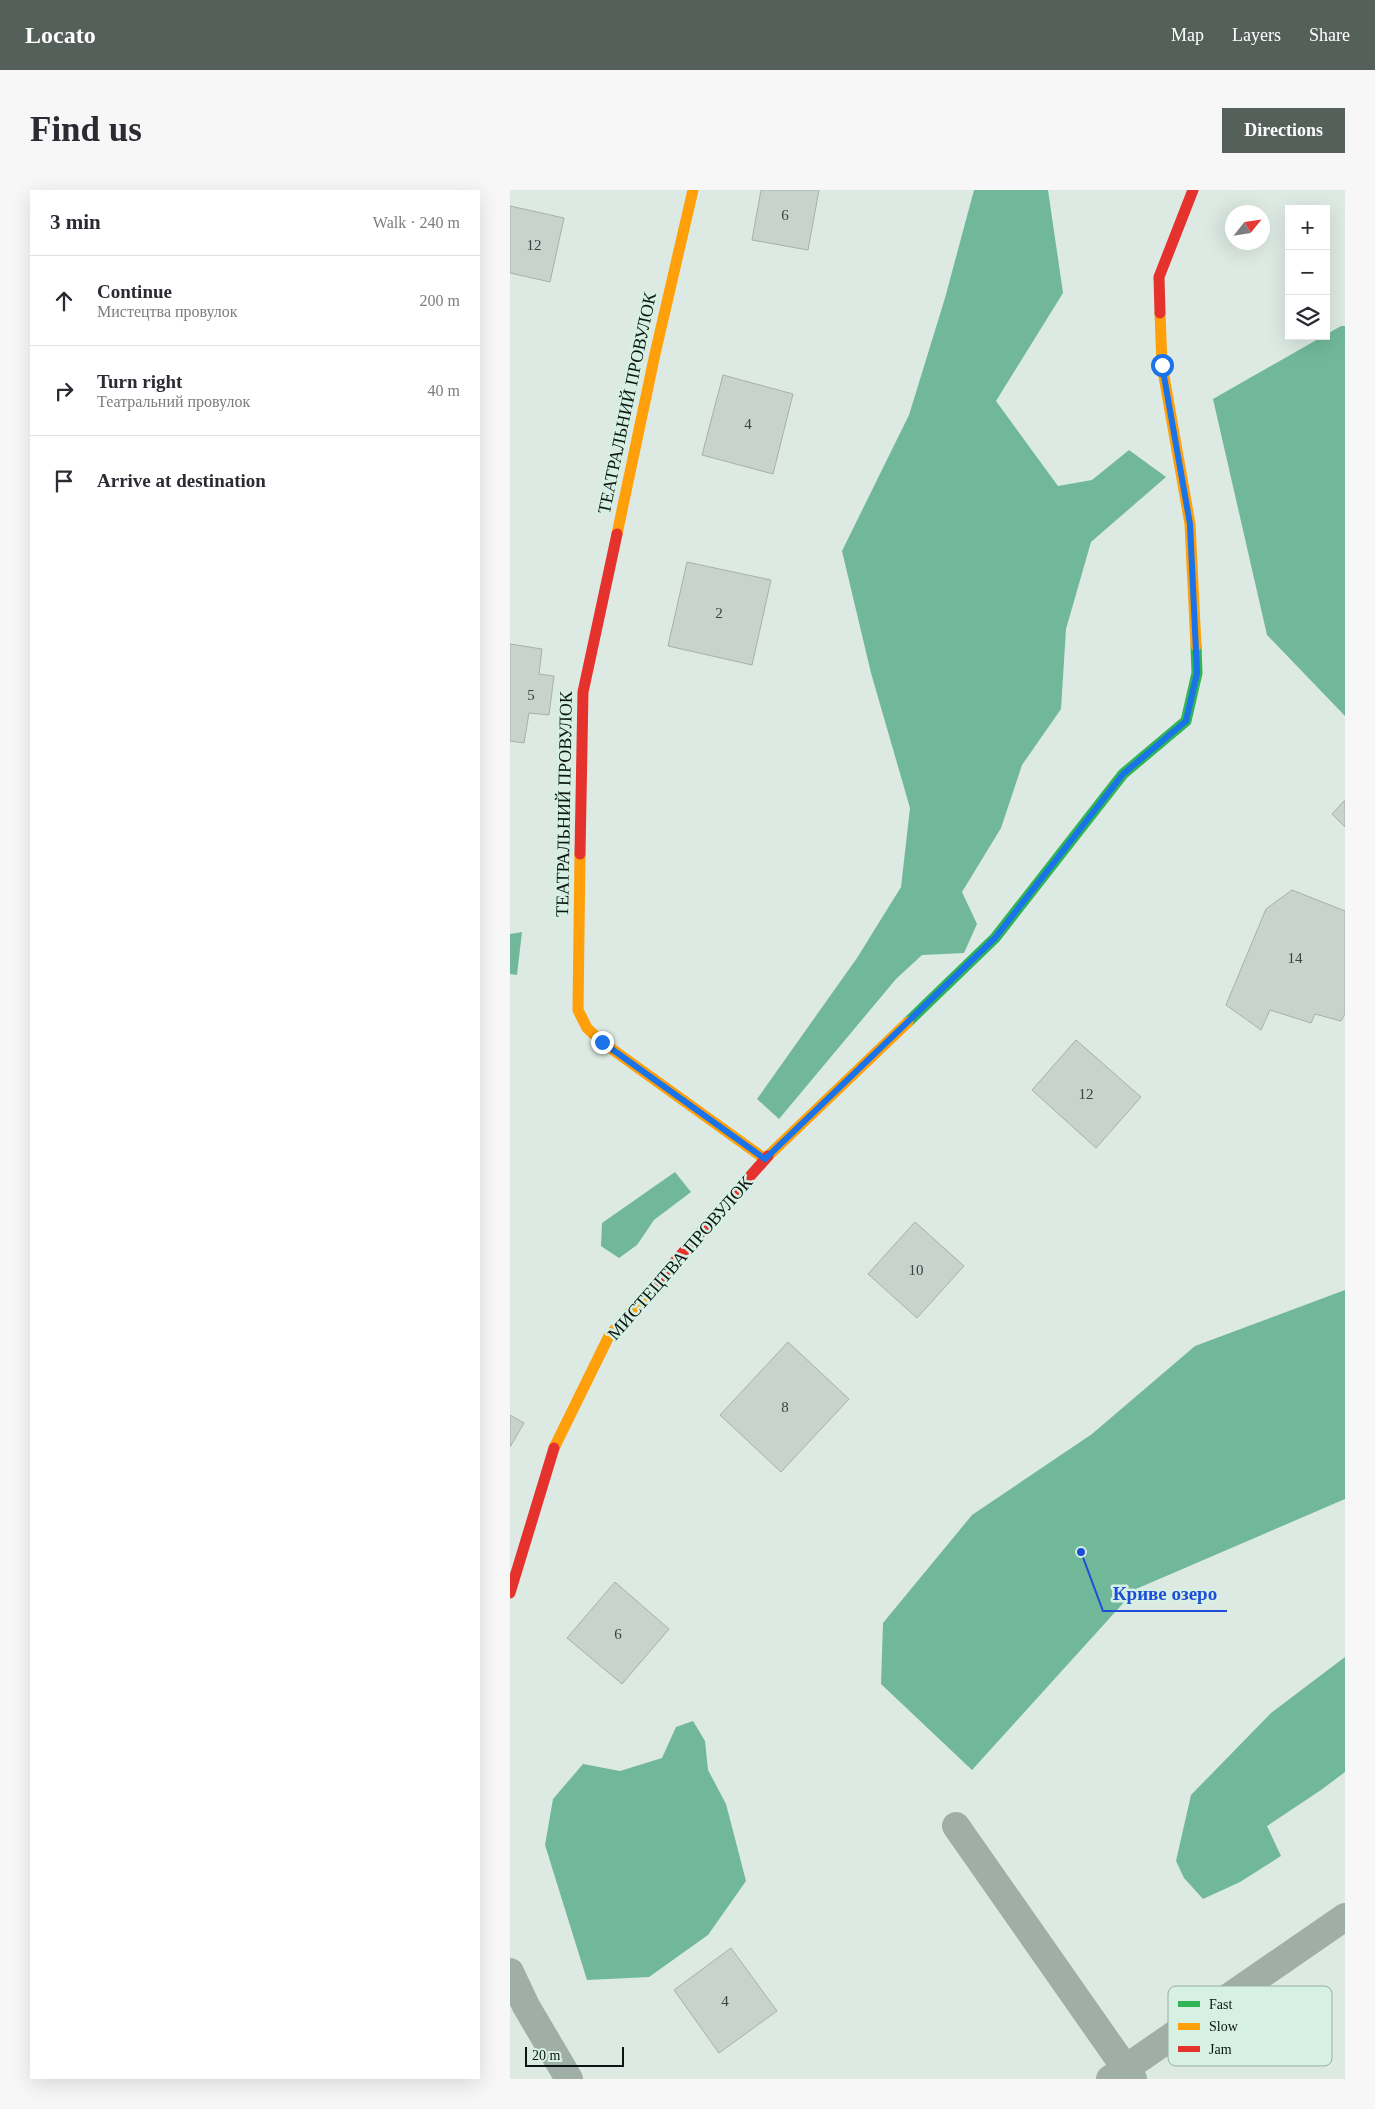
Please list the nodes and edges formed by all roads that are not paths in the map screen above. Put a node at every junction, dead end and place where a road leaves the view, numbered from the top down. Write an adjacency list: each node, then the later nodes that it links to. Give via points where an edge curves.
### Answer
1 (693, 190): 3 (street, ТЕАТРАЛЬНИЙ ПРОВУЛОК, via 583,692 578,1010 587,1028 602,1042)
2 (1192, 190): 3 (street, МИСТЕЦТВА ПРОВУЛОК, via 1159,277 1162,365 1190,524 1197,673 1186,721 1123,774 995,938)
3 (765, 1159): 4 (street, МИСТЕЦТВА ПРОВУЛОК, via 609,1336 553,1450)
4 (510, 1593)
5 (956, 1826): 10 (street)
6 (1345, 1917): 8 (street)
7 (510, 1972): 11 (street)
8 (1248, 1986)
9 (1168, 2042): 10 (street)
10 (1122, 2075)
11 (569, 2079)

